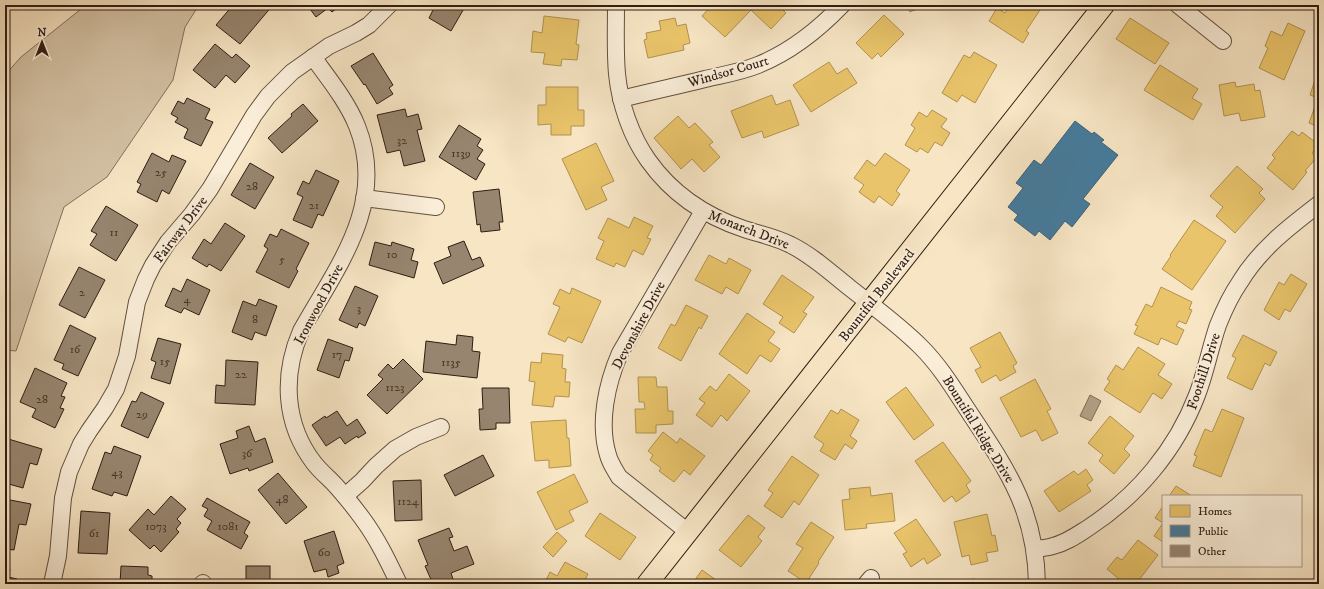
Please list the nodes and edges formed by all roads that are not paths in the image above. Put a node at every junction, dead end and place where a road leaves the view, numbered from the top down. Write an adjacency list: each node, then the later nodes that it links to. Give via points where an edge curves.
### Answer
1 (389, 5): 7 (street, Fairway Drive, via 369,25)
2 (616, 5): 8 (street, Monarch Drive, via 617,74)
3 (842, 5): 8 (street, Windsor Court, via 797,43 757,65)
4 (1104, 5): 13 (main road, Bountiful Boulevard)
5 (1178, 5): 6 (street)
6 (1223, 40)
7 (313, 56): 9 (street, Ironwood Drive, via 357,126 366,167); 18 (street, Fairway Drive, via 279,84 261,105 210,189 161,252 146,279 137,302 127,356 116,389 81,444 69,472 62,498 58,556)
8 (621, 99): 12 (street, Monarch Drive, via 629,125 647,160 683,198)
9 (364, 198): 11 (street); 15 (street, Ironwood Drive, via 354,234 301,331 291,357 289,372 290,404 300,439 314,463)
10 (1319, 204): 17 (street, Foothill Drive, via 1268,246 1239,283 1218,325 1205,374 1188,417 1153,471 1104,518 1066,542)
11 (436, 207)
12 (703, 211): 13 (street, Monarch Drive, via 791,245 815,260); 16 (street, Devonshire Drive, via 620,353 608,386 605,419 608,456 619,477)
13 (869, 303): 16 (main road, Bountiful Boulevard); 17 (street, Bountiful Ridge Drive, via 905,332 941,370 1008,472 1025,509)
14 (441, 427): 15 (street, via 395,448)
15 (345, 496): 19 (street, Ironwood Drive, via 371,530)
16 (688, 532): 20 (main road, Bountiful Boulevard)
17 (1035, 548): 21 (street, Bountiful Ridge Drive)
18 (52, 584)
19 (399, 584)
20 (647, 584)
21 (1037, 584)

